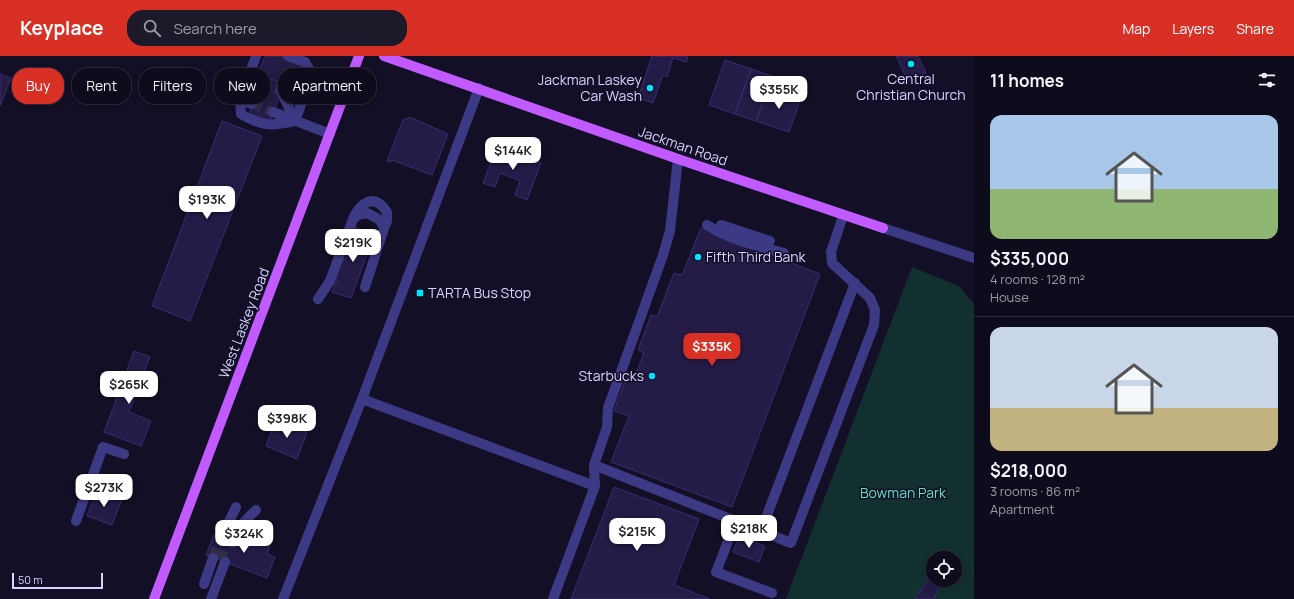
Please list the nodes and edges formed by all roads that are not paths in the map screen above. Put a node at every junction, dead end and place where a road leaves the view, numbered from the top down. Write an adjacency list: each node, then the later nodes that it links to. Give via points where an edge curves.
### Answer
1 (256, 56): 5 (street)
2 (288, 56): 10 (street, via 306,62 312,74)
3 (359, 56): 11 (main road, West Laskey Road)
4 (384, 56): 6 (main road, Jackman Road)
5 (252, 68)
6 (479, 88): 12 (main road, Jackman Road); 23 (street)
7 (240, 104): 10 (street, via 241,114 270,126)
8 (287, 104): 10 (street)
9 (273, 112): 10 (street)
10 (295, 121): 11 (street)
11 (330, 134): 35 (main road, West Laskey Road)
12 (678, 159): 13 (main road, Jackman Road); 25 (street, via 670,231 608,408 607,427)
13 (843, 216): 16 (main road, Jackman Road); 20 (street, via 831,252 832,263)
14 (707, 225): 18 (street, via 718,233)
15 (722, 225): 17 (street)
16 (883, 228): 19 (street, Jackman Road)
17 (770, 241)
18 (784, 253)
19 (974, 258)
20 (855, 283): 31 (street); 31 (street, via 870,298 875,310 874,325 791,543)
21 (365, 287): 22 (street, via 384,228 380,220 372,215 362,214 353,220 330,281)
22 (318, 299)
23 (362, 399): 26 (street); 36 (street)
24 (124, 454): 29 (street, via 103,447)
25 (594, 465): 26 (street); 30 (street)
26 (595, 486): 37 (street)
27 (236, 507): 28 (street, via 227,540 234,525)
28 (252, 509)
29 (76, 521)
30 (736, 521): 31 (street); 33 (street, via 716,572)
31 (761, 531)
32 (204, 584): 34 (street, via 220,560)
33 (772, 593)
34 (209, 597)
35 (154, 599)
36 (284, 599)
37 (553, 599)

